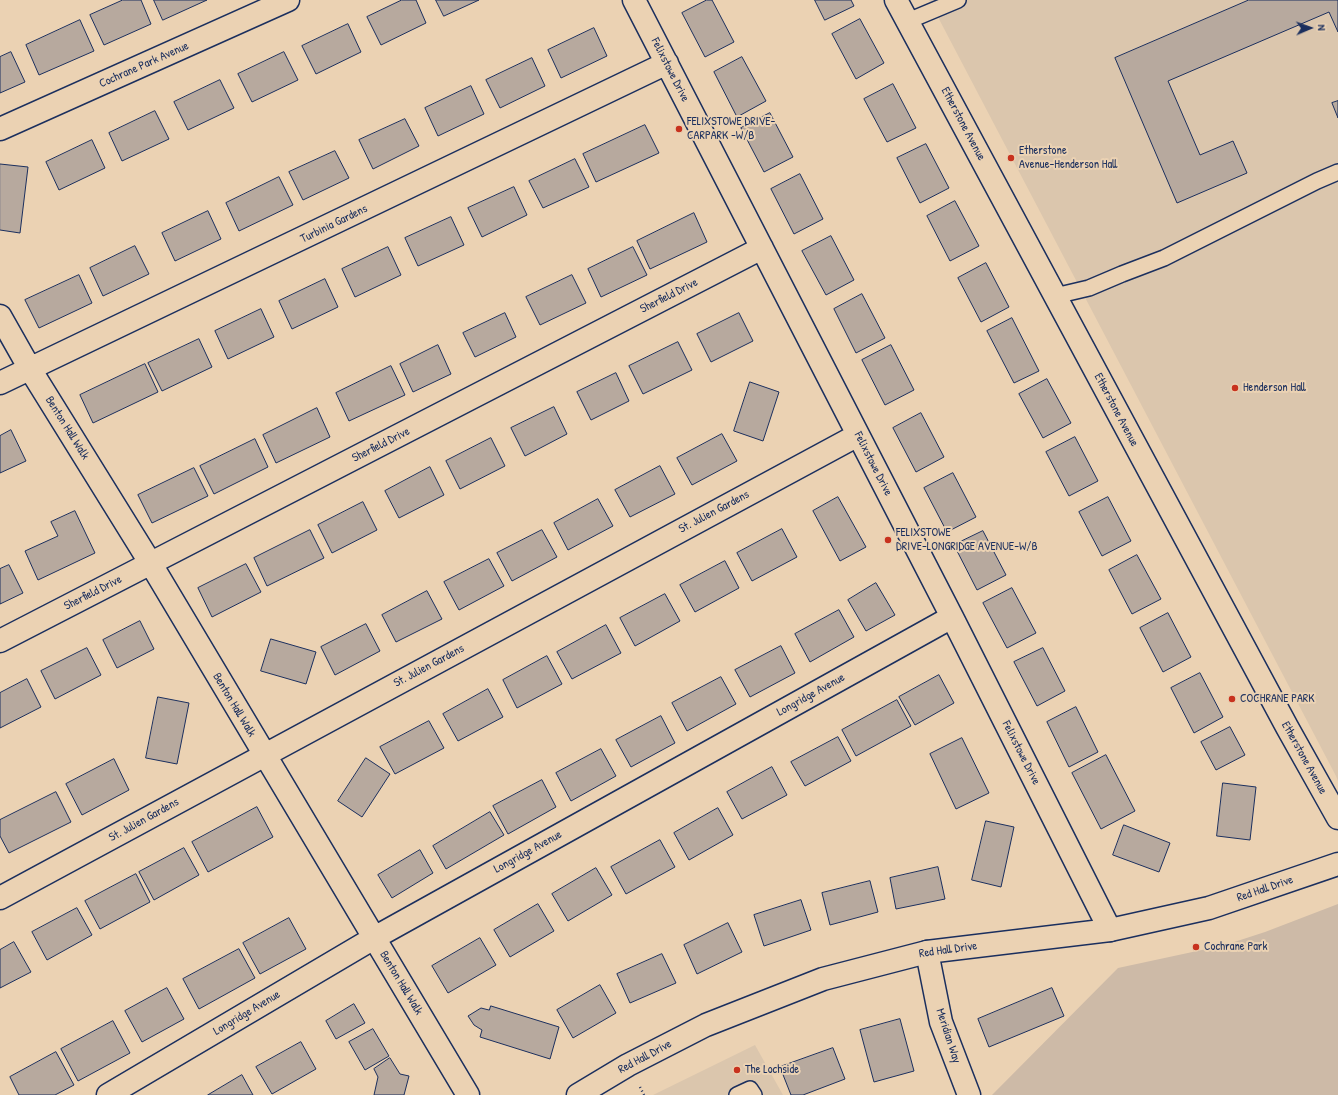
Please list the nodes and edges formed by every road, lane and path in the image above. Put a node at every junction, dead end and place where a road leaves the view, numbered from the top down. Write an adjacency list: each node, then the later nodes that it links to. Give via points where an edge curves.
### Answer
1 (288, 0): 7 (street, Cochrane Park Avenue)
2 (634, 0): 6 (street, Felixstowe Drive)
3 (896, 0): 5 (street, Etherstone Avenue)
4 (958, 0): 5 (lane)
5 (908, 21): 10 (street, Etherstone Avenue)
6 (667, 63): 9 (street, Felixstowe Drive); 12 (street, Turbinia Gardens)
7 (0, 129)
8 (1338, 172): 10 (lane, via 1164,258 1089,288)
9 (762, 248): 14 (street, Felixstowe Drive); 15 (street, Sherfield Drive)
10 (1055, 296): 19 (street, Etherstone Avenue)
11 (0, 316): 12 (street, Benton Hall Walk)
12 (30, 369): 13 (street, Turbinia Gardens); 15 (street, Benton Hall Walk)
13 (0, 383)
14 (858, 435): 16 (street, Felixstowe Drive); 18 (street, St. Julien Gardens)
15 (151, 564): 17 (street, Sherfield Drive); 18 (street, Benton Hall Walk)
16 (952, 617): 22 (street, Felixstowe Drive); 23 (street, Longridge Avenue)
17 (0, 641)
18 (263, 754): 21 (street, St. Julien Gardens); 23 (street, Benton Hall Walk)
19 (1338, 818)
20 (1338, 864): 22 (street, Red Hall Drive, via 1209,908)
21 (0, 898)
22 (1110, 930): 24 (street, Red Hall Drive)
23 (374, 938): 25 (street, Longridge Avenue); 26 (street, Benton Hall Walk)
24 (927, 952): 27 (street, Red Hall Drive, via 823,979 706,1025 628,1065); 30 (street, Meridian Way, via 941,1022)
25 (108, 1095)
26 (468, 1095)
27 (578, 1095)
28 (737, 1095): 29 (lane, via 750,1089)
29 (754, 1095)
30 (969, 1095)

